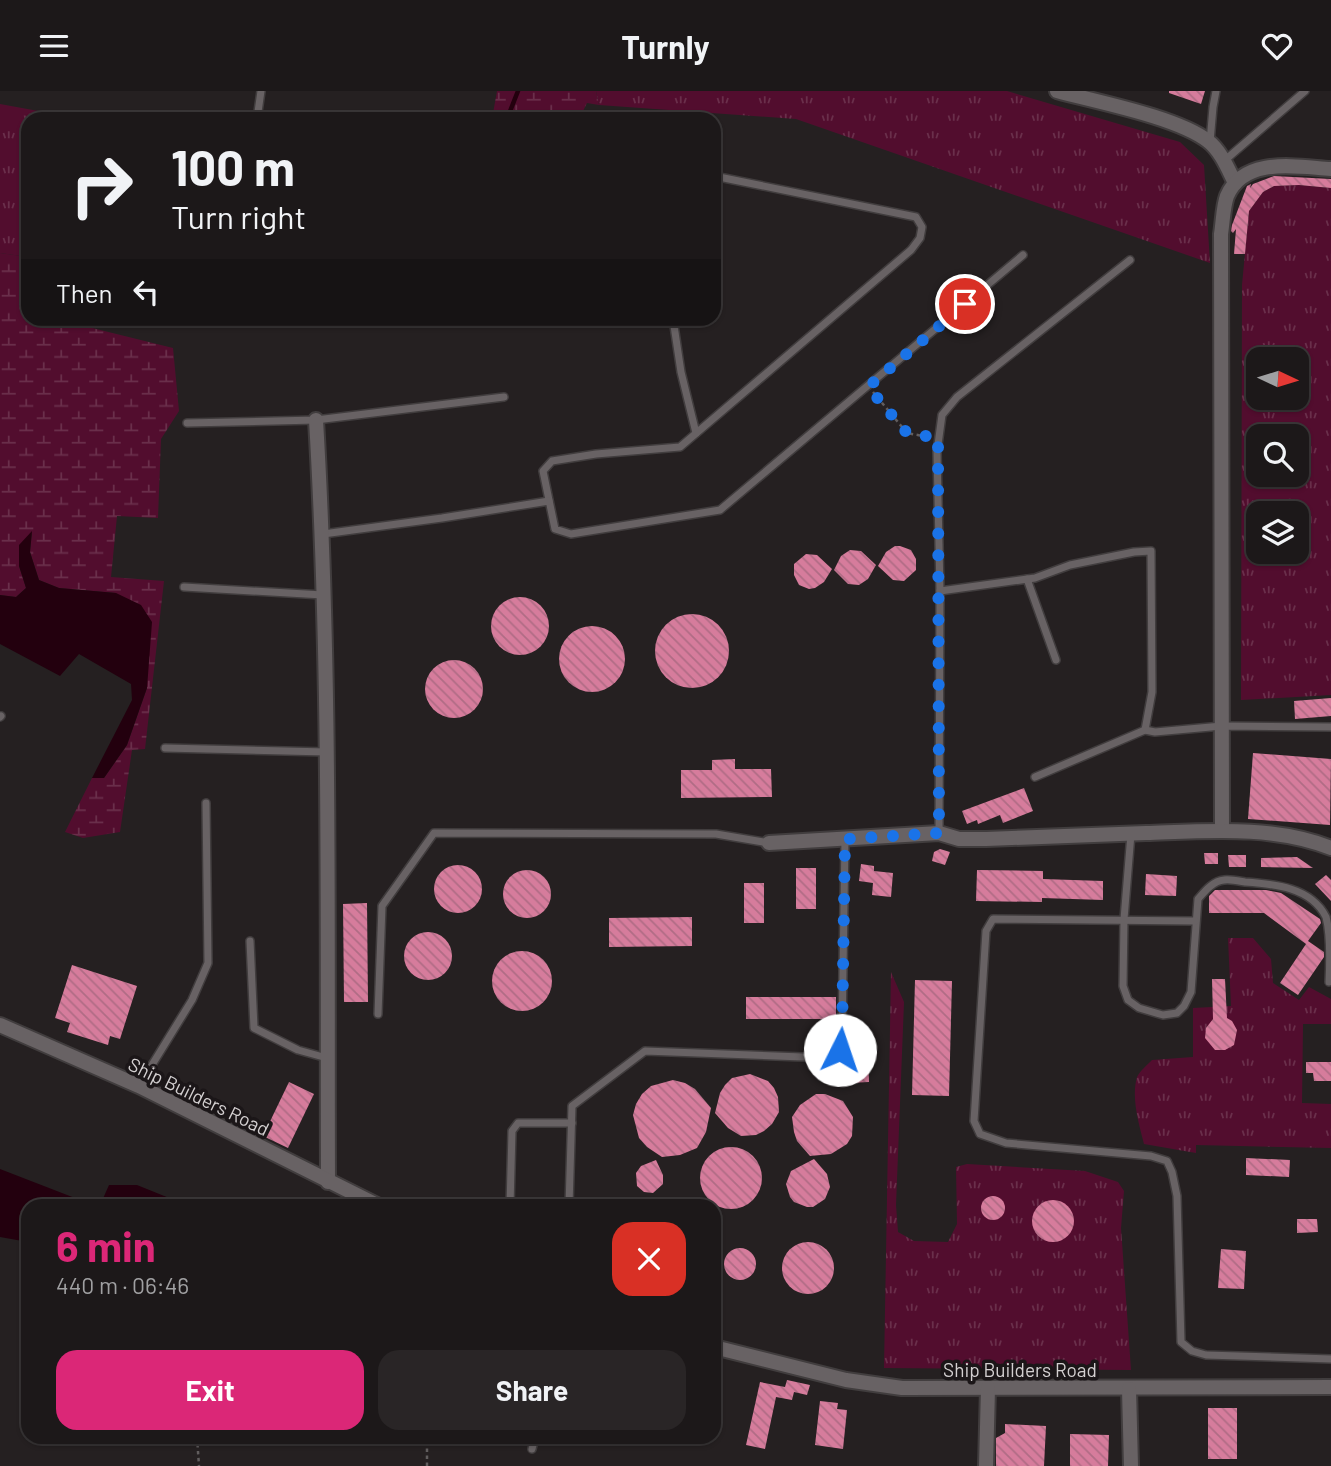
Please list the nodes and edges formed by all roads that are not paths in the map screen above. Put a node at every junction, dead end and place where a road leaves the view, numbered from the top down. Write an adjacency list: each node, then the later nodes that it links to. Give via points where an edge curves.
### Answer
1 (261, 91): 5 (lane)
2 (1057, 91): 6 (street, via 1169,123)
3 (1216, 91): 6 (lane)
4 (1305, 91): 7 (lane)
5 (258, 112)
6 (1210, 142): 7 (street)
7 (1224, 161): 10 (street)
8 (1331, 169): 10 (street, via 1280,166 1256,170)
9 (721, 177): 17 (lane, via 916,217 922,227 911,250)
10 (1235, 183): 25 (street, via 1226,198 1221,234)
11 (1023, 255): 18 (lane, via 720,510 571,534 555,529)
12 (1130, 260): 22 (lane, via 957,397 942,415 938,438)
13 (674, 326): 17 (lane)
14 (504, 397): 15 (lane)
15 (316, 420): 16 (lane); 19 (street)
16 (187, 423)
17 (696, 433): 18 (lane, via 680,447 552,461 543,471)
18 (549, 501): 19 (lane)
19 (323, 534): 23 (street)
20 (1027, 579): 22 (lane); 24 (lane); 27 (lane, via 1070,565 1151,551 1152,692)
21 (184, 587): 23 (lane)
22 (940, 591): 33 (lane)
23 (323, 595): 29 (street)
24 (1056, 660)
25 (1222, 726): 26 (lane); 27 (lane); 32 (street)
26 (1331, 727)
27 (1145, 730): 30 (lane)
28 (165, 748): 29 (lane)
29 (328, 752): 44 (street)
30 (1035, 778)
31 (206, 803): 45 (lane, via 208,963 192,1000)
32 (1222, 831): 34 (street); 37 (street, via 1280,836)
33 (939, 833): 34 (street, via 959,839); 35 (street)
34 (1131, 834): 38 (lane)
35 (845, 839): 36 (street); 46 (lane, via 840,1050 830,1058 645,1051 572,1106)
36 (769, 843): 42 (lane, via 716,835 434,833 382,907)
37 (1331, 848)
38 (1124, 919): 39 (lane); 39 (lane, via 1123,986 1128,1000 1163,1015 1177,1013 1191,992); 52 (lane, via 993,919 986,931 974,1121 981,1134 1006,1143 1167,1161 1177,1196 1181,1342 1192,1352 1206,1355)
39 (1195, 921): 41 (lane, via 1198,899 1222,880 1282,884 1305,895 1326,918 1331,935)
40 (250, 941): 44 (lane, via 254,1028 298,1050)
41 (1329, 982)
42 (378, 1014)
43 (0, 1025): 45 (street, Ship Builders Road)
44 (328, 1058): 47 (street)
45 (139, 1086): 47 (street, Ship Builders Road)
46 (572, 1123): 49 (lane, via 518,1123 513,1131); 50 (lane)
47 (328, 1182): 48 (street, Ship Builders Road)
48 (364, 1199)
49 (510, 1199)
50 (569, 1199)
51 (721, 1349): 54 (street, Ship Builders Road, via 858,1382 902,1388)
52 (1331, 1359)
53 (1331, 1387): 55 (street, Ship Builders Road)
54 (988, 1388): 55 (street, Ship Builders Road); 58 (street)
55 (1129, 1389): 59 (street)
56 (533, 1444): 57 (lane)
57 (532, 1449)
58 (986, 1466)
59 (1131, 1466)

